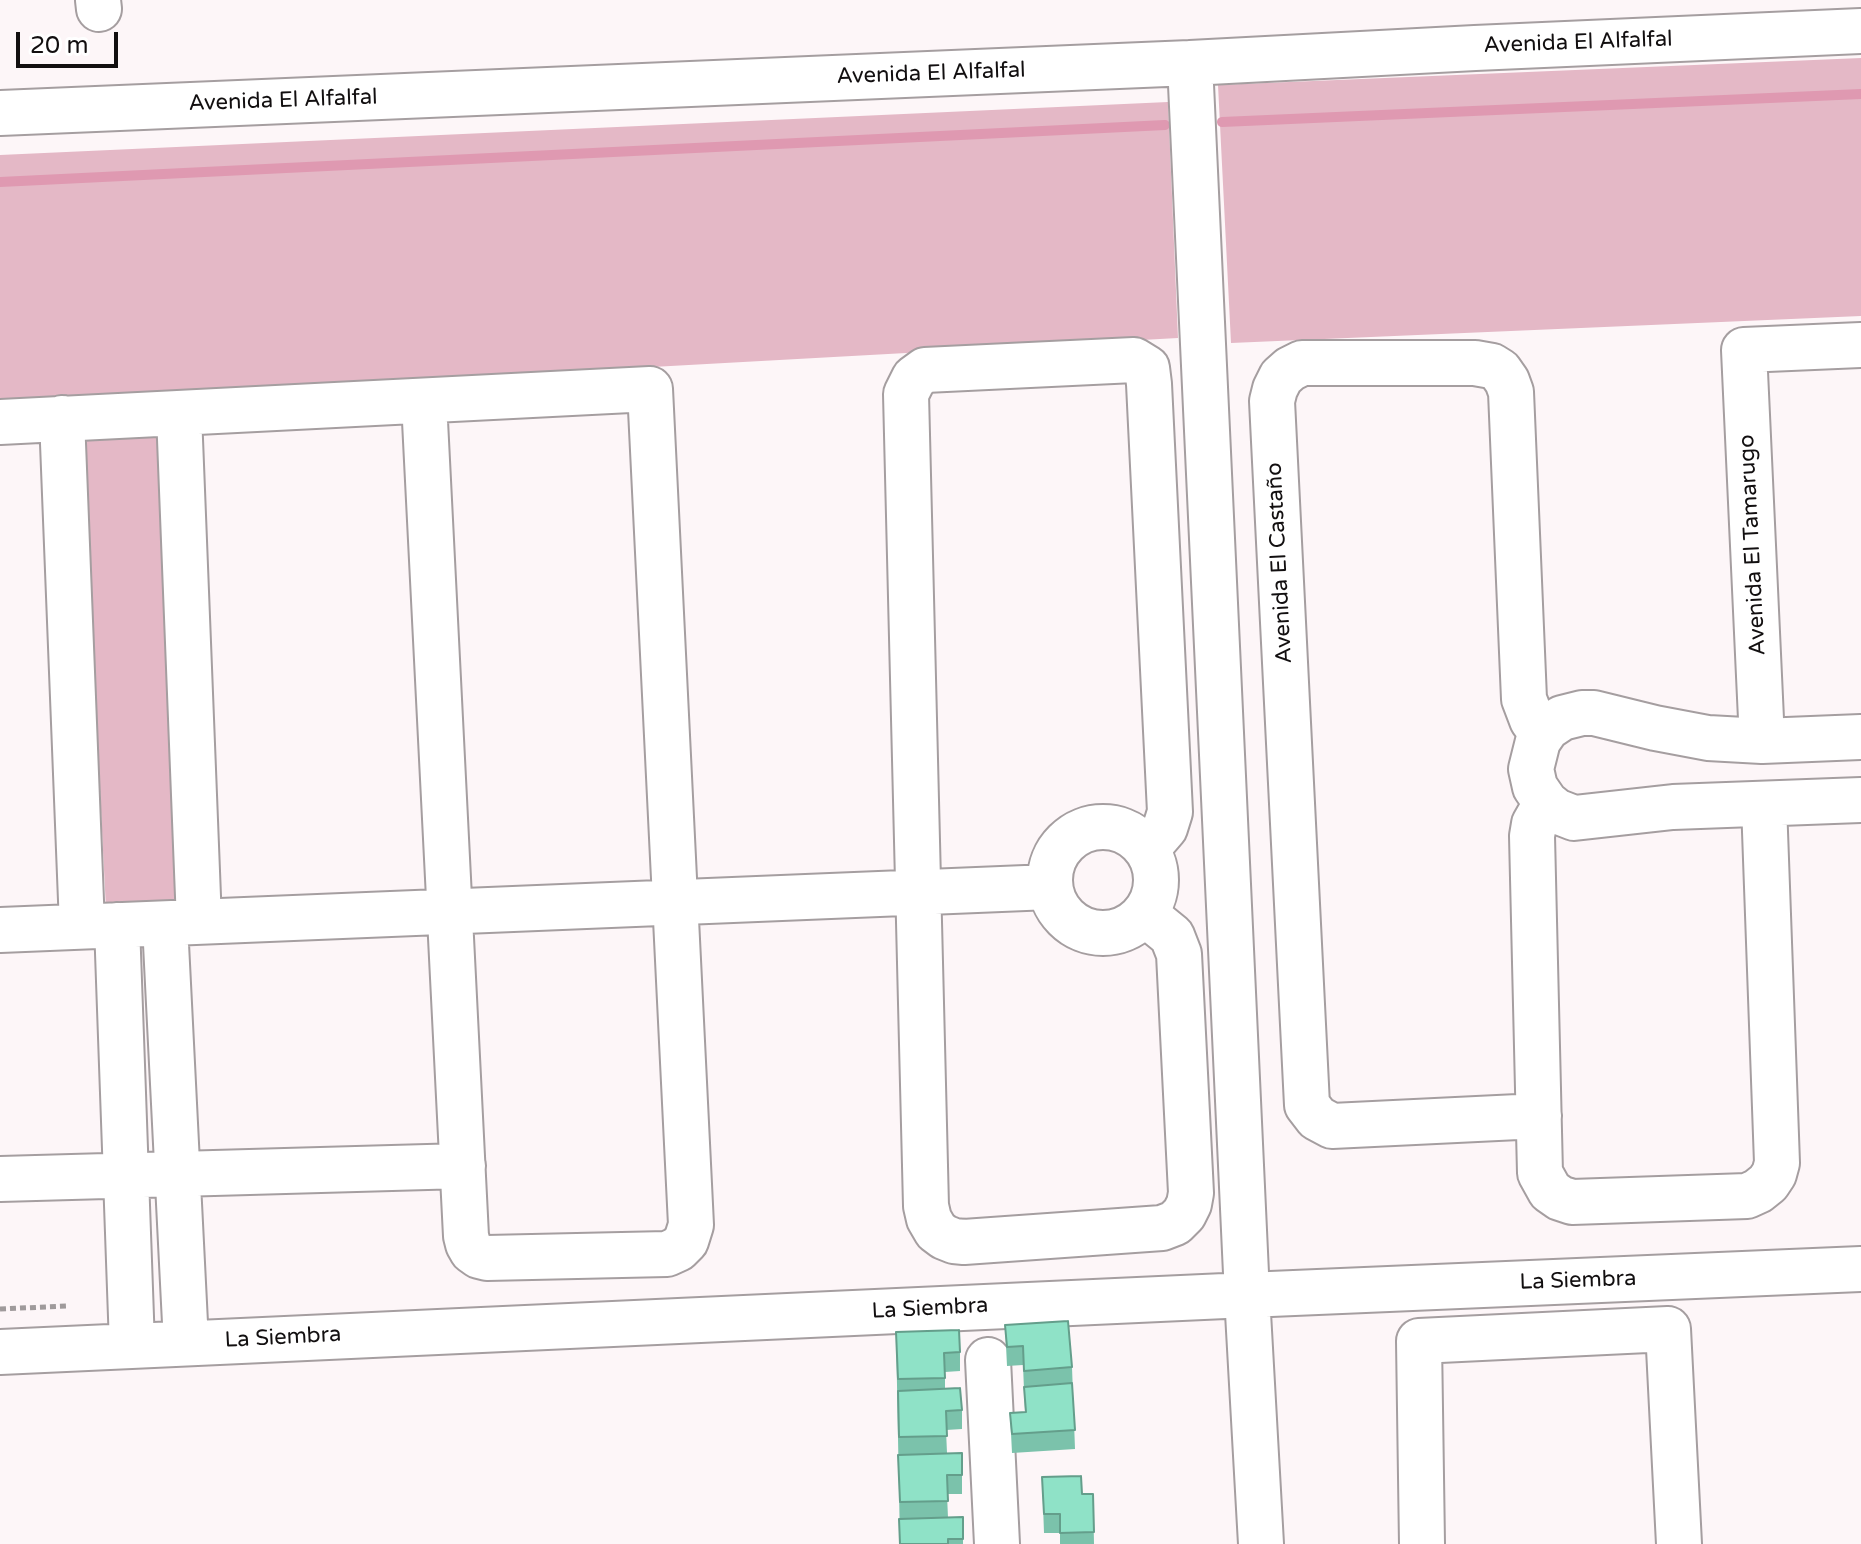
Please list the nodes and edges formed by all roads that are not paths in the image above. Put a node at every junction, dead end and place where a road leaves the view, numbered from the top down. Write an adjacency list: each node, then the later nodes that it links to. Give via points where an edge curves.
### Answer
1 (1861, 31): 2 (street, Avenida El Alfalfal)
2 (1190, 63): 3 (street, Avenida El Alfalfal); 30 (street)
3 (0, 113)
4 (1861, 345): 11 (street, Avenida El Tamarugo, via 1744,350)
5 (424, 401): 6 (street); 18 (street, via 650,389); 19 (street)
6 (179, 414): 7 (street); 21 (street)
7 (62, 418): 8 (street); 22 (street)
8 (0, 422)
9 (1542, 734): 11 (street, via 1562,718 1594,713 1708,738); 13 (street, via 1531,769); 24 (street, Avenida El Castaño, via 1524,699 1507,381 1492,366 1475,363 1302,363 1290,369 1272,401 1307,1105 1332,1126)
10 (1861, 737): 11 (street)
11 (1762, 741)
12 (1861, 800): 14 (street)
13 (1546, 803): 14 (street, via 1581,818 1643,809); 24 (street, via 1532,836)
14 (1764, 804): 24 (street, via 1777,1163 1768,1183 1747,1196 1572,1202 1550,1191 1540,1173)
15 (1147, 849): 16 (street, via 1120,829 1085,829 1057,852); 17 (street, via 1165,828 1170,812 1147,368 1134,360 925,370 906,394); 20 (street, via 1157,882)
16 (1050, 887): 17 (street); 20 (street, via 1056,904 1082,929 1116,932)
17 (917, 893): 18 (street); 20 (street, via 926,1206 936,1231 964,1242 1162,1228 1184,1214 1191,1193 1179,954 1172,936)
18 (675, 903): 19 (street); 25 (street, via 691,1225 686,1241 667,1254 479,1256 466,1236)
19 (450, 912): 21 (street); 25 (street)
20 (1145, 914)
21 (182, 923): 22 (street); 26 (street)
22 (100, 926): 23 (street); 27 (street)
23 (0, 930)
24 (1539, 1116)
25 (463, 1166): 26 (street)
26 (177, 1175): 27 (street); 31 (street)
27 (126, 1176): 28 (street); 32 (street)
28 (0, 1179)
29 (1861, 1269): 30 (street, La Siembra)
30 (1247, 1295): 31 (street, La Siembra); 36 (street)
31 (186, 1343): 32 (street, La Siembra)
32 (132, 1345): 33 (street, La Siembra)
33 (0, 1352)
34 (988, 1360): 35 (street)
35 (997, 1544)
36 (1261, 1544)
37 (1422, 1544): 38 (street, via 1419,1341 1668,1329)
38 (1679, 1544)

